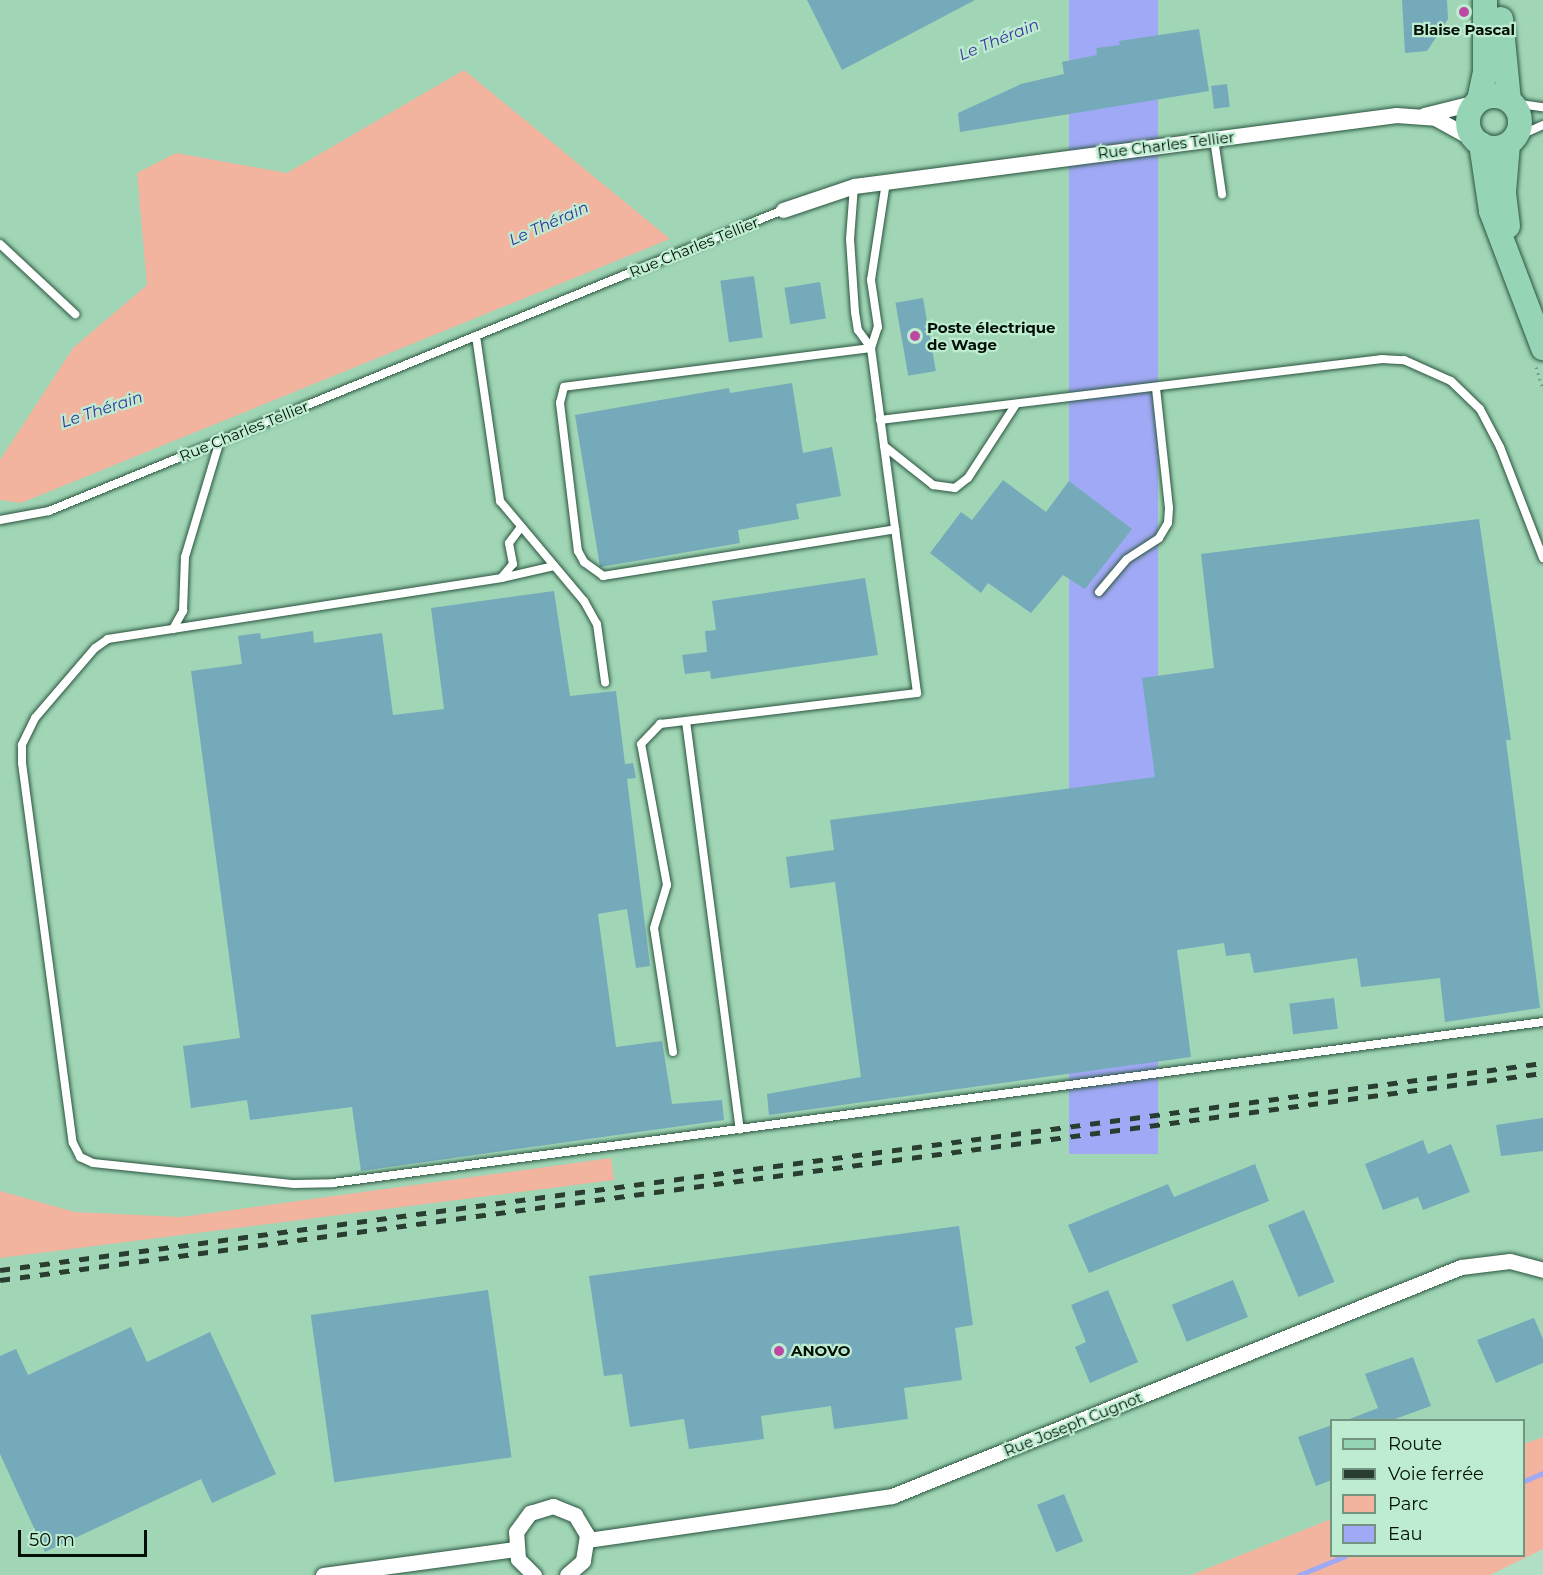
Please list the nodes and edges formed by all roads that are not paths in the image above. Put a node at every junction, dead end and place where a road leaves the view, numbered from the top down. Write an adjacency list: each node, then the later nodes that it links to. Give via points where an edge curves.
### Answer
1 (1485, 0): 3 (main road, via 1485,71)
2 (1501, 0): 4 (main road, via 1503,69)
3 (1478, 101): 4 (main road, via 1492,95); 6 (street, Rue Charles Tellier); 10 (main road, via 1468,121)
4 (1511, 102): 5 (lane); 9 (main road, via 1521,121)
5 (1543, 107)
6 (1425, 115): 8 (street, Rue Charles Tellier, via 1395,115); 10 (street, Rue Charles Tellier)
7 (1543, 125): 9 (lane)
8 (1214, 139): 11 (street, Rue Charles Tellier); 13 (lane)
9 (1512, 140): 10 (main road, via 1493,148); 16 (main road, via 1505,203)
10 (1478, 142): 16 (main road, via 1488,200)
11 (886, 182): 12 (street, Rue Charles Tellier); 19 (lane, via 871,280 879,327)
12 (854, 186): 14 (street, Rue Charles Tellier); 19 (lane, via 849,239 855,312 858,330)
13 (1222, 194)
14 (783, 210): 18 (lane, Rue Charles Tellier)
15 (0, 244): 17 (lane)
16 (1515, 264): 20 (main road)
17 (75, 314)
18 (476, 336): 24 (lane, Rue Charles Tellier); 27 (lane, via 500,501)
19 (871, 348): 23 (lane); 28 (lane, via 564,387 560,403 578,551 584,562 603,576)
20 (1543, 348)
21 (1156, 388): 22 (lane); 29 (lane, via 1382,359 1404,360 1428,369 1461,389 1487,420); 32 (lane, via 1168,524 1159,538 1127,559)
22 (1016, 404): 23 (lane); 25 (lane, via 968,478 955,488 933,485)
23 (880, 420): 25 (lane)
24 (220, 440): 26 (lane, Rue Charles Tellier, via 49,511); 33 (lane, via 185,556 183,611)
25 (884, 446): 28 (lane)
26 (0, 520)
27 (521, 527): 30 (lane); 31 (lane, via 509,543 513,564)
28 (895, 529): 35 (lane, via 917,693)
29 (1543, 558)
30 (554, 566): 31 (lane); 34 (lane, via 584,601 597,624)
31 (502, 578): 33 (lane)
32 (1099, 592)
33 (173, 629): 38 (lane, via 101,642 35,718 22,745 73,1143 80,1157 105,1164 322,1184)
34 (605, 682)
35 (686, 721): 37 (lane, via 660,724 641,744 667,885 654,928); 38 (lane)
36 (1543, 1022): 38 (lane)
37 (673, 1052)
38 (740, 1129)
39 (1543, 1270): 40 (street, Rue Joseph Cugnot, via 1510,1261 1461,1267 892,1496)
40 (587, 1540): 41 (street, via 574,1515 564,1508 547,1506 521,1521); 44 (street, via 583,1561)
41 (515, 1550): 42 (street); 43 (street, via 521,1564)
42 (323, 1575)
43 (534, 1575)
44 (567, 1575)

